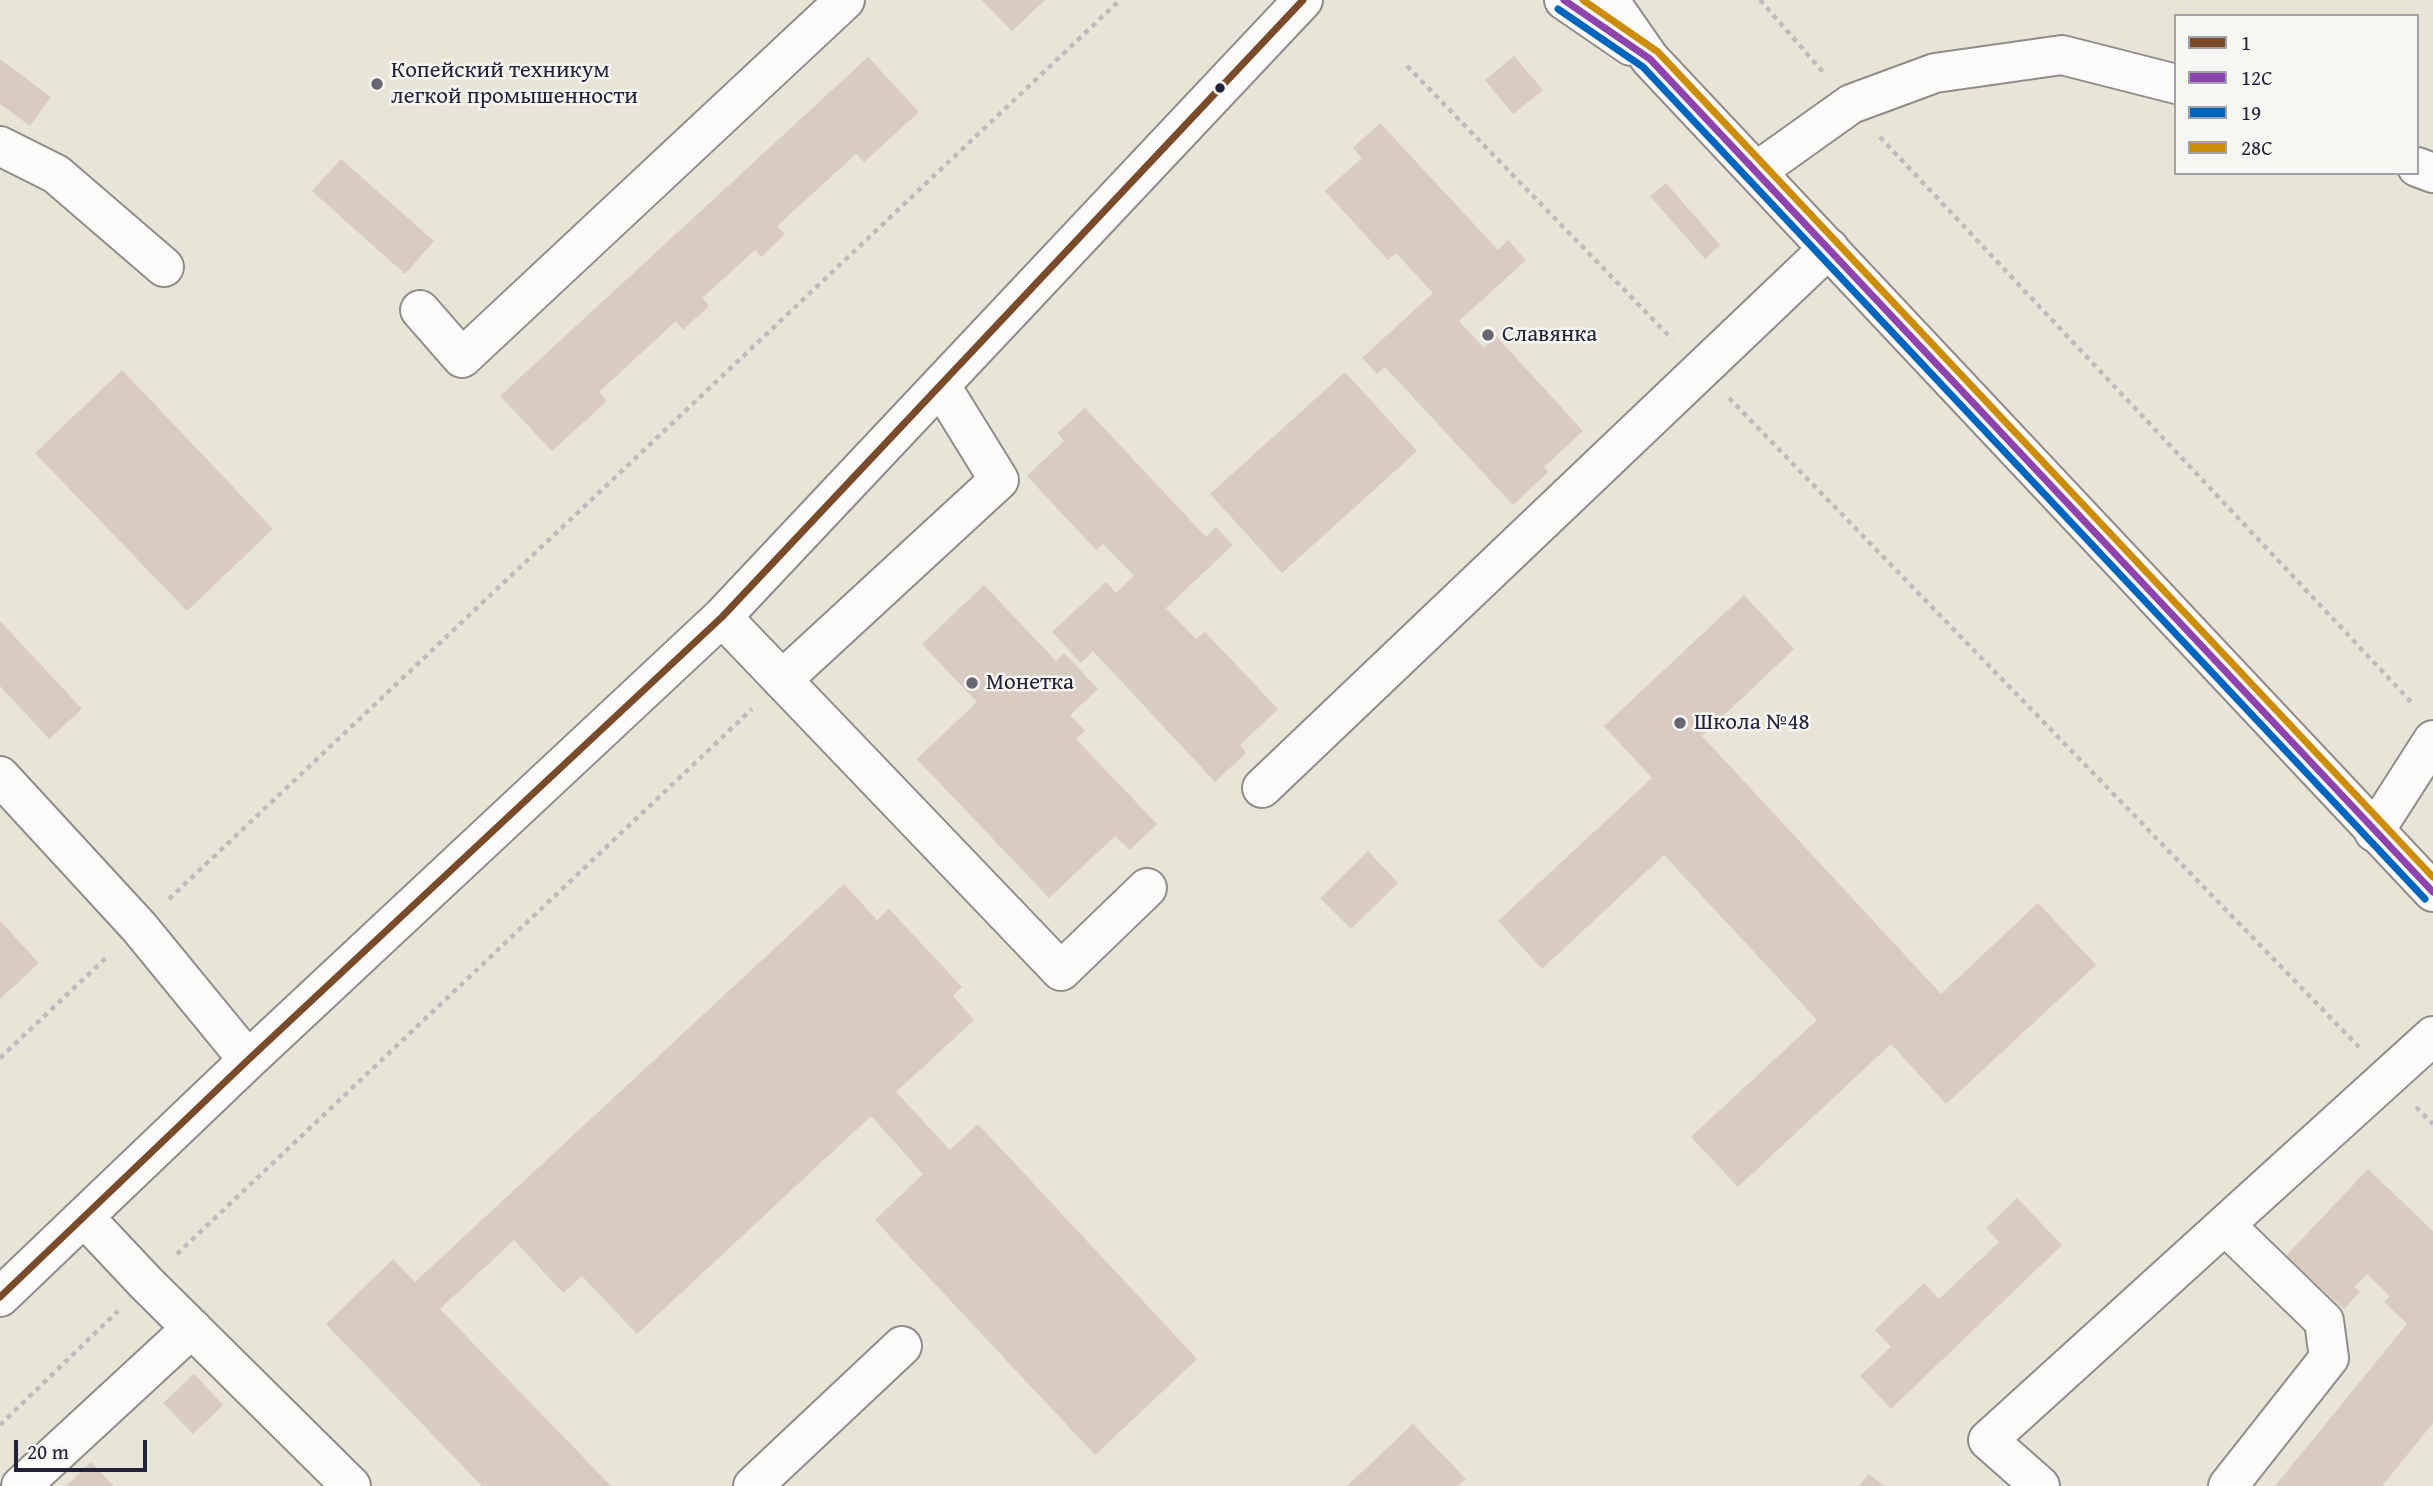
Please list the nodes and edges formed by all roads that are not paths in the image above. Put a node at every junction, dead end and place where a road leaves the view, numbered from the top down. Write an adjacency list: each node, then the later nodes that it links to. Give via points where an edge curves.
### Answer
1 (845, 0): 11 (street, via 463,358)
2 (1303, 0): 12 (street)
3 (1564, 0): 5 (street)
4 (1609, 0): 5 (street)
5 (1650, 59): 8 (street)
6 (2174, 83): 8 (street, via 2062,55 1935,73 1851,104)
7 (0, 146): 10 (street, via 56,174)
8 (1757, 171): 9 (street)
9 (1829, 248): 17 (street); 18 (street)
10 (164, 267)
11 (420, 310)
12 (941, 386): 13 (street); 14 (street, via 999,480)
13 (722, 617): 14 (street); 22 (street)
14 (782, 680): 19 (street, via 1061,971)
15 (2433, 740): 18 (street)
16 (1, 779): 22 (street, via 139,927)
17 (1262, 788)
18 (2374, 832): 20 (street)
19 (1147, 888)
20 (2433, 892)
21 (2433, 1036): 24 (street)
22 (248, 1060): 23 (street)
23 (84, 1217): 25 (street); 26 (street)
24 (2225, 1224): 31 (street, via 1988,1440); 32 (street, via 2324,1321 2329,1358)
25 (0, 1297)
26 (192, 1328): 28 (street); 29 (street)
27 (902, 1346): 30 (street)
28 (21, 1486)
29 (351, 1486)
30 (753, 1486)
31 (2039, 1486)
32 (2228, 1486)

